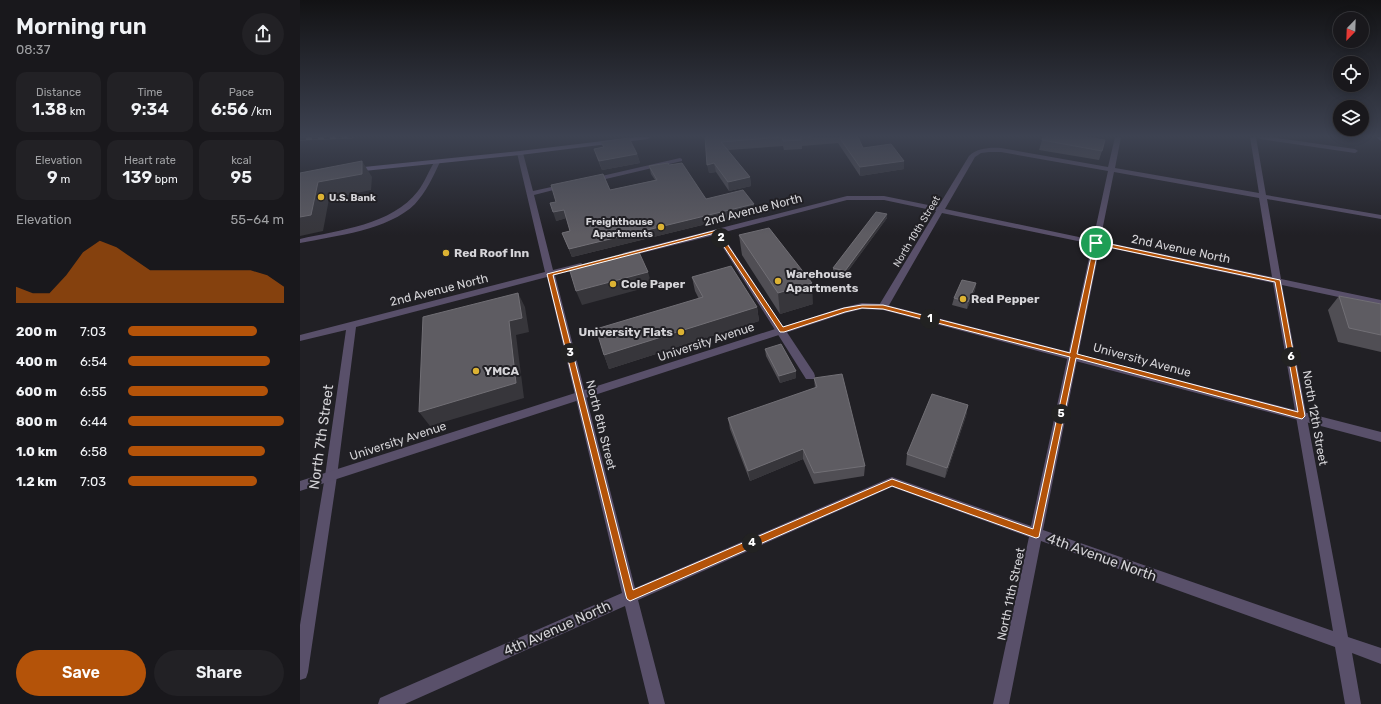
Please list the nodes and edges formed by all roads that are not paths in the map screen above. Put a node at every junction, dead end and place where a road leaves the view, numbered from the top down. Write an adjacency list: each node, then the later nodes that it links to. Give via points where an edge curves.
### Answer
1 (1111, 169): 16 (street, North 11th Street)
2 (358, 170): 9 (main road)
3 (433, 170): 15 (street, via 420,193 389,217 361,228)
4 (524, 170): 10 (street, North 8th Street)
5 (636, 170): 10 (street)
6 (964, 170): 12 (street, North 10th Street)
7 (1116, 170): 11 (street)
8 (1259, 170): 11 (street, North 12th Street)
9 (346, 171)
10 (530, 194): 19 (street, North 8th Street)
11 (1263, 196): 13 (street); 20 (street, North 12th Street)
12 (940, 210): 14 (street, 2nd Avenue North, via 884,198 847,198); 16 (street, 2nd Avenue North); 22 (street, North 10th Street)
13 (1381, 217)
14 (717, 232): 17 (street, 2nd Avenue North); 24 (street)
15 (300, 241)
16 (1096, 243): 20 (street, 2nd Avenue North); 26 (street, North 11th Street)
17 (616, 257)
18 (587, 264): 19 (street, 2nd Avenue North)
19 (550, 274): 23 (street, 2nd Avenue North); 28 (street, North 8th Street)
20 (1278, 281): 21 (street, 2nd Avenue North); 29 (street, North 12th Street)
21 (1381, 303)
22 (883, 307): 24 (street, University Avenue, via 862,306 844,310); 26 (street, University Avenue)
23 (351, 325): 25 (street, 2nd Avenue North); 31 (street, North 7th Street)
24 (782, 330): 27 (street); 28 (street, University Avenue)
25 (300, 338)
26 (1073, 356): 29 (street, University Avenue); 33 (street, North 11th Street)
27 (810, 376)
28 (580, 396): 31 (street, University Avenue); 34 (street, North 8th Street)
29 (1302, 416): 30 (street, University Avenue); 35 (street, North 12th Street)
30 (1381, 437)
31 (331, 476): 32 (street, University Avenue); 37 (street, North 7th Street)
32 (300, 486)
33 (1036, 534): 34 (street, 4th Avenue North, via 892,482); 35 (street, 4th Avenue North); 40 (street, North 11th Street)
34 (630, 596): 38 (street, 4th Avenue North); 39 (street, North 8th Street)
35 (1342, 642): 36 (street, 4th Avenue North); 41 (street, North 12th Street)
36 (1381, 656)
37 (300, 672)
38 (386, 704)
39 (657, 704)
40 (1001, 704)
41 (1352, 704)

